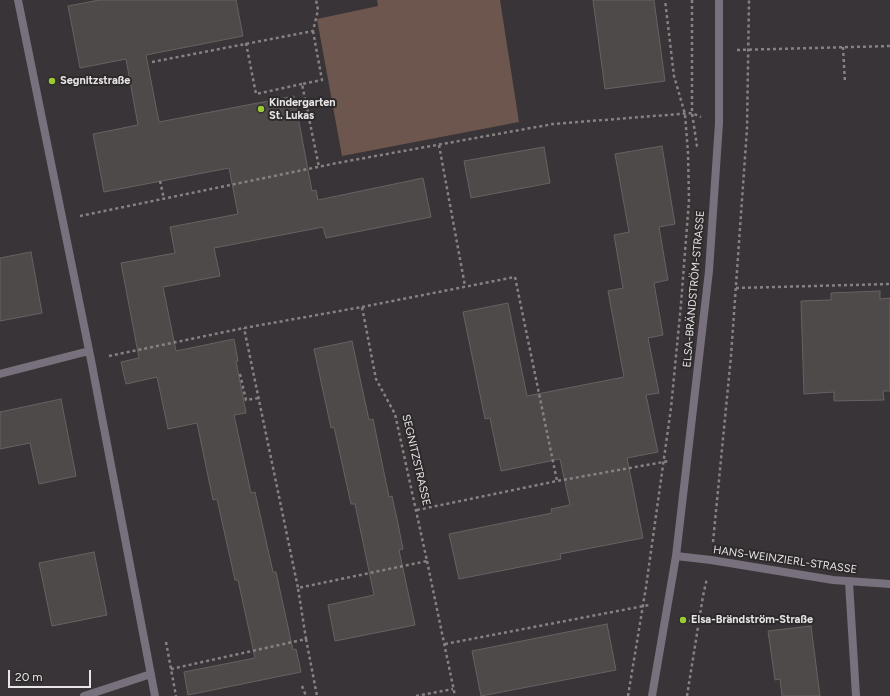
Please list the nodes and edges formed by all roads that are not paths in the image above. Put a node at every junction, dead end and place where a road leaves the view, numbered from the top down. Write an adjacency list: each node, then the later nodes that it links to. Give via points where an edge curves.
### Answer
1 (18, 0): 3 (street)
2 (720, 0): 5 (street, ELSA-BRÄNDSTRÖM-STRASSE, via 719,123 708,278)
3 (89, 350): 4 (street); 8 (street)
4 (0, 374)
5 (676, 556): 6 (street, HANS-WEINZIERL-STRASSE); 11 (street, ELSA-BRÄNDSTRÖM-STRASSE)
6 (849, 582): 7 (street, HANS-WEINZIERL-STRASSE); 12 (street)
7 (890, 584)
8 (151, 674): 9 (street); 10 (street)
9 (84, 696)
10 (155, 696)
11 (652, 696)
12 (856, 696)

